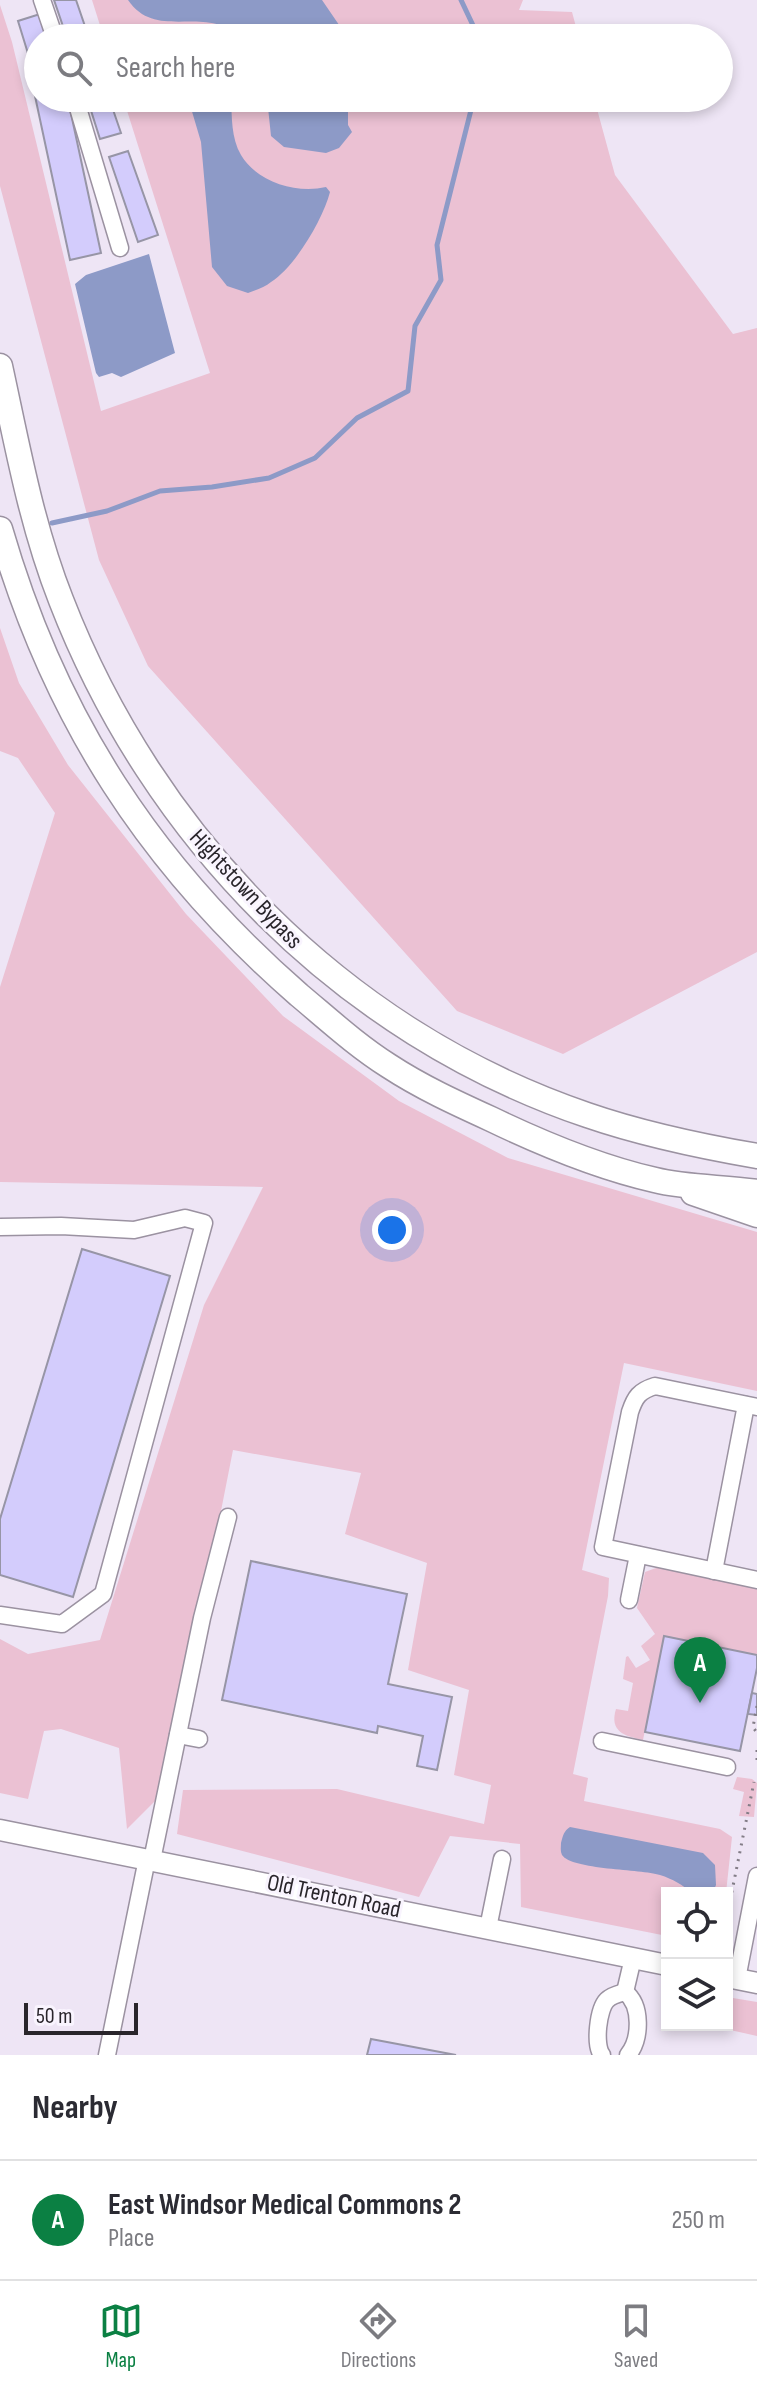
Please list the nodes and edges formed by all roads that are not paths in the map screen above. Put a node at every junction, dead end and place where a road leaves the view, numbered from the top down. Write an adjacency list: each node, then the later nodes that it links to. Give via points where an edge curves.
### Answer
1 (42, 0): 2 (lane)
2 (50, 24)
3 (79, 112): 4 (lane)
4 (120, 248)
5 (0, 366): 7 (highway, Hightstown Bypass, via 44,551 97,683 153,781 259,909 361,997 490,1075 545,1100 644,1133)
6 (0, 529): 8 (highway, Hightstown Bypass, via 44,654 98,761 151,839 233,934 339,1031 391,1068 527,1137)
7 (757, 1156)
8 (657, 1181): 9 (highway, Hightstown Bypass); 10 (highway)
9 (757, 1192)
10 (757, 1215)
11 (0, 1227): 18 (lane, via 134,1230 185,1218 204,1223 103,1594 62,1624)
12 (752, 1406): 14 (lane, via 655,1386 635,1398 603,1547); 15 (lane)
13 (228, 1517): 19 (lane)
14 (638, 1555): 15 (lane); 17 (lane)
15 (714, 1571): 16 (lane)
16 (757, 1580)
17 (629, 1600)
18 (0, 1615)
19 (178, 1735): 20 (lane); 24 (lane)
20 (199, 1739)
21 (602, 1741): 22 (lane)
22 (727, 1767)
23 (0, 1830): 24 (main road, Old Trenton Road)
24 (150, 1859): 27 (main road, Old Trenton Road); 32 (lane)
25 (502, 1859): 27 (lane)
26 (757, 1876): 30 (lane)
27 (488, 1928): 28 (main road, Old Trenton Road)
28 (633, 1958): 29 (main road, Old Trenton Road); 31 (lane)
29 (661, 1964)
30 (740, 1980)
31 (625, 1992): 33 (lane, via 603,2005 597,2038); 34 (lane, via 637,2011)
32 (107, 2055)
33 (602, 2055)
34 (628, 2055)

